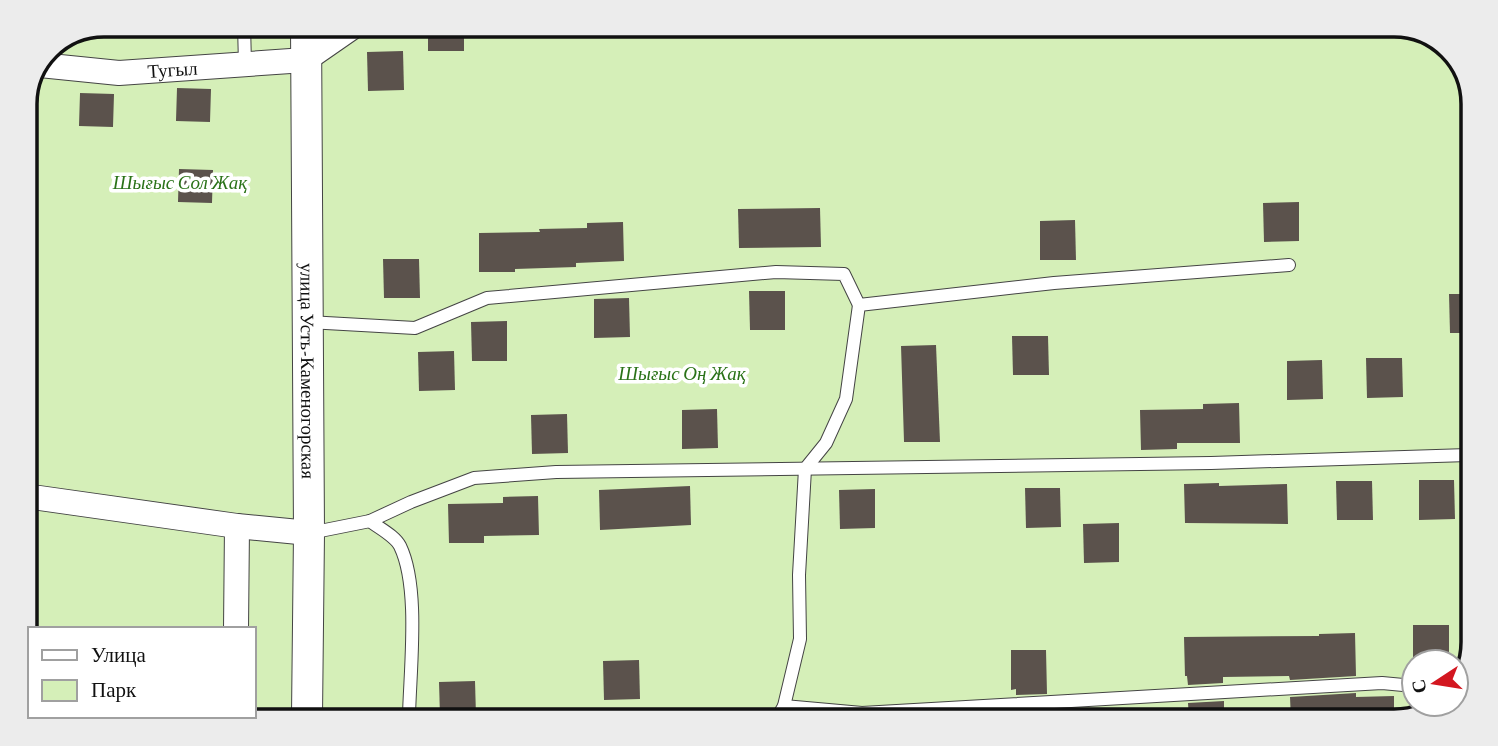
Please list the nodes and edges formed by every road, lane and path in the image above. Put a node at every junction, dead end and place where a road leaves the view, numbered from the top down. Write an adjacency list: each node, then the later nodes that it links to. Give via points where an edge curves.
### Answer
1 (245, 37): 5 (lane)
2 (306, 37): 4 (street, улица Усть-Каменогорская)
3 (338, 37): 4 (street)
4 (305, 60): 5 (street, Тугыл); 9 (street, улица Усть-Каменогорская)
5 (246, 64): 6 (street, Тугыл, via 119,74)
6 (49, 66)
7 (1289, 265): 8 (lane, via 1054,283)
8 (859, 305): 9 (lane, via 844,274 776,272 487,298 415,328); 11 (lane, via 846,399 826,443)
9 (306, 322): 15 (street, улица Усть-Каменогорская)
10 (1461, 455): 11 (lane)
11 (805, 470): 13 (lane, via 556,472 474,478); 20 (lane, via 800,639)
12 (37, 498): 14 (street)
13 (370, 521): 15 (lane); 19 (lane, via 399,544 405,564 412,607)
14 (237, 526): 15 (street); 16 (street)
15 (309, 533): 18 (street, улица Усть-Каменогорская)
16 (236, 627)
17 (1400, 685): 21 (lane)
18 (307, 709)
19 (409, 709)
20 (781, 709)
21 (931, 709)

